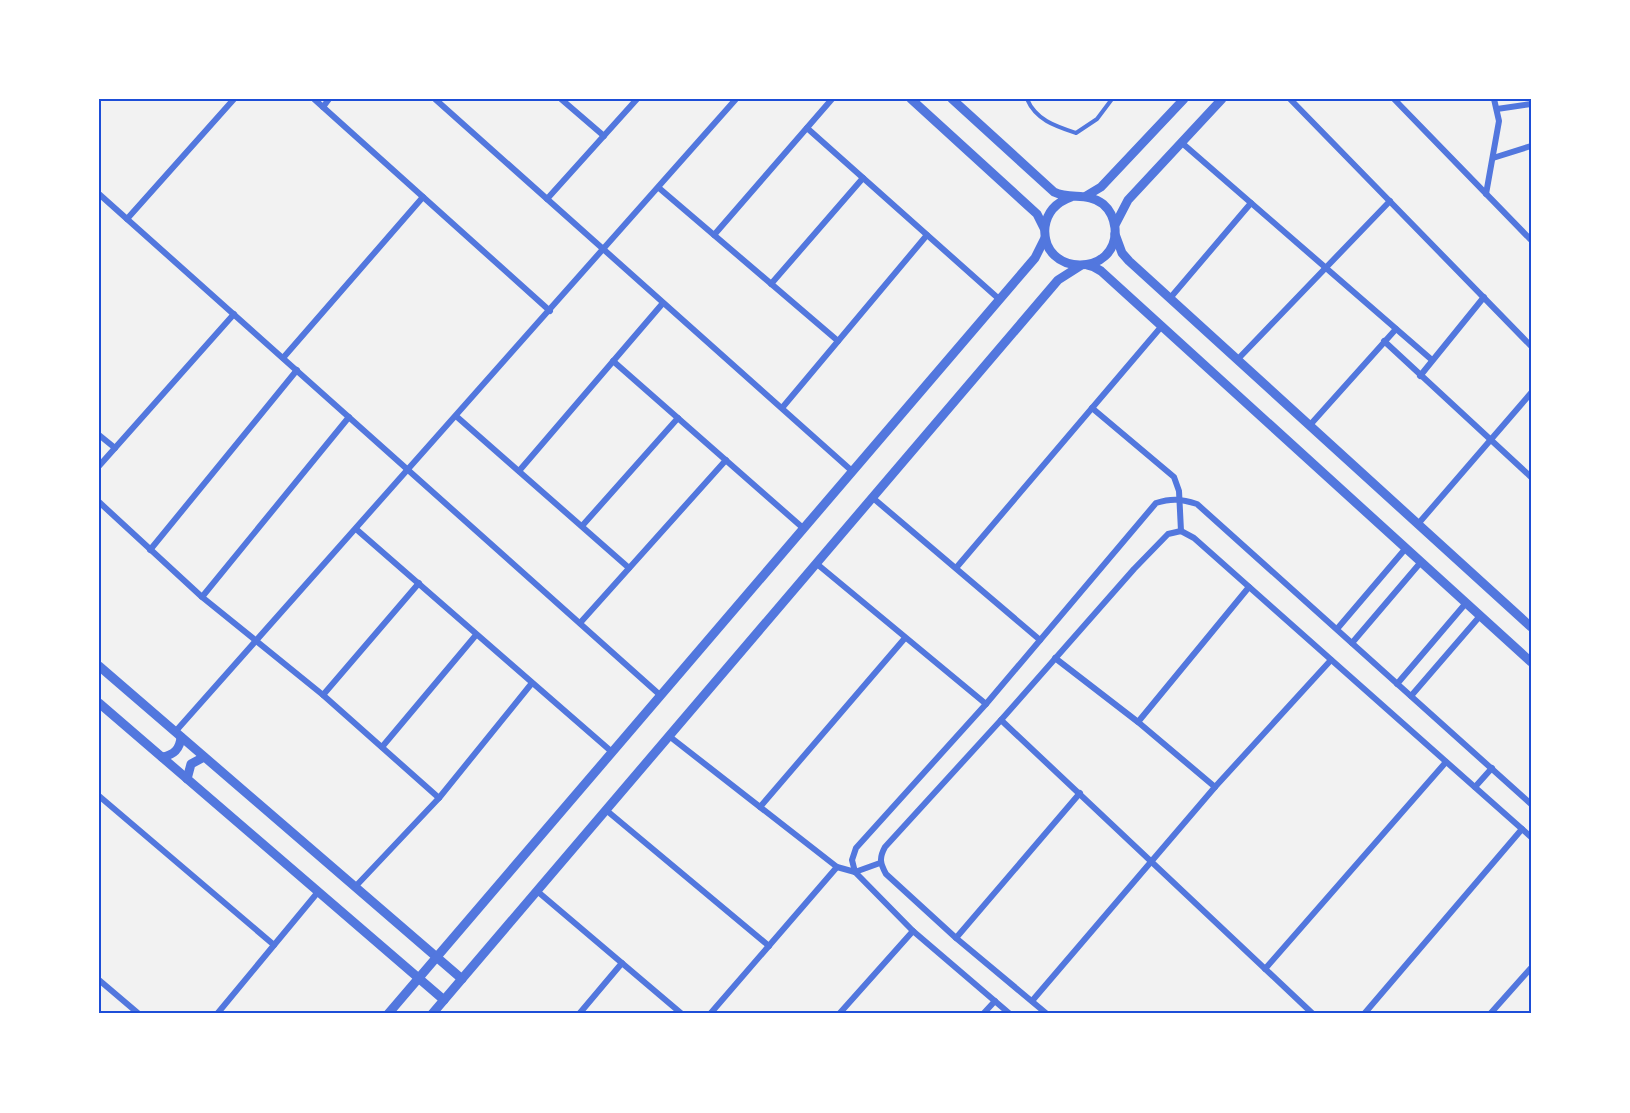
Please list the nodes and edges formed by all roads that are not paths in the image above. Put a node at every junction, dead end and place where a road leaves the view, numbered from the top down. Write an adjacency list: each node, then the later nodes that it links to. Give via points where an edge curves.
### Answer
1 (234, 99): 36 (street)
2 (314, 99): 19 (street)
3 (329, 99): 19 (street)
4 (435, 99): 33 (street)
5 (561, 99): 22 (street)
6 (637, 99): 22 (street)
7 (735, 99): 27 (street)
8 (831, 99): 21 (street)
9 (911, 99): 38 (street, via 1031,208)
10 (952, 99): 32 (street, via 1051,189)
11 (1027, 99): 12 (lane, via 1031,109 1050,125 1076,133 1096,119)
12 (1112, 99)
13 (1184, 99): 30 (street, via 1101,187)
14 (1222, 99): 23 (street)
15 (1290, 99): 34 (street)
16 (1394, 99): 29 (street)
17 (1494, 99): 20 (street)
18 (1531, 104): 20 (street)
19 (323, 107): 31 (street)
20 (1497, 109): 25 (street, via 1499,121)
21 (807, 128): 26 (street); 39 (street)
22 (604, 136): 33 (street)
23 (1182, 143): 35 (street); 37 (street, via 1128,200)
24 (1531, 146): 25 (street)
25 (1492, 158): 29 (street)
26 (863, 178): 40 (street); 45 (street)
27 (659, 188): 39 (street); 42 (street)
28 (99, 194): 36 (street)
29 (1486, 194): 41 (street)
30 (1086, 196): 32 (street); 37 (street, via 1105,206)
31 (423, 197): 50 (street); 57 (street)
32 (1071, 197): 38 (street, via 1055,206)
33 (547, 199): 42 (street)
34 (1390, 201): 44 (street); 47 (street)
35 (1251, 203): 44 (street); 46 (street)
36 (127, 219): 51 (street)
37 (1115, 230): 43 (street, via 1106,254); 46 (street, via 1118,244 1129,261)
38 (1045, 233): 43 (street, via 1054,255 1071,265); 48 (street, via 1040,252)
39 (714, 235): 45 (street)
40 (927, 235): 48 (street); 54 (street)
41 (1531, 240)
42 (604, 250): 49 (street); 50 (street)
43 (1084, 266): 52 (street, via 1101,271); 79 (street, via 1058,280)
44 (1326, 268): 53 (street); 58 (street)
45 (771, 284): 54 (street)
46 (1171, 297): 58 (street)
47 (1484, 297): 56 (street); 59 (street)
48 (999, 299): 77 (street)
49 (663, 303): 60 (street); 64 (street)
50 (550, 310): 66 (street)
51 (234, 314): 57 (street); 72 (street)
52 (1161, 327): 65 (street); 87 (street)
53 (1395, 329): 55 (street); 59 (street)
54 (838, 341): 64 (street)
55 (1384, 341): 62 (street); 69 (street)
56 (1531, 346)
57 (283, 358): 61 (street)
58 (1238, 359): 69 (street)
59 (1432, 360): 62 (street)
60 (613, 361): 68 (street); 76 (street)
61 (297, 370): 67 (street); 88 (street)
62 (1420, 376): 71 (street)
63 (1531, 393): 71 (street)
64 (782, 408): 77 (street)
65 (1092, 408): 80 (street, via 1174,477); 92 (street)
66 (456, 416): 75 (street); 76 (street)
67 (349, 417): 75 (street); 95 (street)
68 (678, 418): 73 (street); 83 (street)
69 (1310, 425): 82 (street)
70 (99, 435): 72 (street)
71 (1490, 440): 78 (street); 82 (street)
72 (115, 448): 74 (street)
73 (726, 460): 84 (street); 91 (street)
74 (99, 466)
75 (408, 470): 85 (street); 99 (street)
76 (519, 471): 83 (street)
77 (852, 471): 84 (street)
78 (1531, 477)
79 (873, 498): 90 (street); 92 (street)
80 (1179, 498): 86 (street); 100 (street, via 1197,504); 104 (street, via 1156,503)
81 (99, 502): 88 (street)
82 (1418, 524): 98 (street)
83 (582, 526): 91 (street)
84 (803, 528): 113 (street)
85 (356, 529): 93 (street); 103 (street)
86 (1181, 531): 94 (street); 106 (street, via 1161,541)
87 (1406, 548): 89 (street); 100 (street)
88 (150, 550): 95 (street)
89 (1421, 562): 96 (street); 105 (street)
90 (817, 564): 102 (street); 120 (street)
91 (629, 568): 99 (street)
92 (956, 568): 104 (street)
93 (419, 583): 101 (street); 112 (street)
94 (1249, 587): 107 (street); 118 (street)
95 (202, 597): 103 (street)
96 (1466, 603): 97 (street); 111 (street)
97 (1480, 616): 108 (street); 114 (street)
98 (1529, 621)
99 (580, 623): 113 (street)
100 (1337, 629): 105 (street)
101 (476, 635): 110 (street); 121 (street)
102 (905, 638): 115 (street); 134 (street)
103 (257, 640): 112 (street); 119 (street)
104 (1040, 640): 115 (street)
105 (1352, 643): 111 (street)
106 (1055, 658): 117 (street); 118 (street)
107 (1331, 660): 125 (street); 128 (street)
108 (1531, 662)
109 (99, 666): 119 (street)
110 (532, 683): 122 (street); 132 (street)
111 (1397, 684): 114 (street)
112 (323, 695): 121 (street)
113 (660, 695): 122 (street)
114 (1411, 696): 126 (street)
115 (986, 704): 141 (street, via 856,848 852,860)
116 (100, 706): 124 (street)
117 (1001, 720): 130 (street); 139 (street, via 885,847)
118 (1138, 722): 128 (street)
119 (178, 735): 123 (street); 124 (street, via 180,743 174,753)
120 (669, 736): 134 (street); 135 (street)
121 (382, 747): 132 (street)
122 (612, 752): 149 (street)
123 (204, 757): 127 (street, via 191,764); 142 (street)
124 (162, 758): 127 (street)
125 (1446, 762): 129 (street); 152 (street)
126 (1492, 768): 129 (street); 133 (street)
127 (187, 779): 144 (street)
128 (1215, 787): 138 (street)
129 (1475, 787): 136 (street)
130 (1080, 793): 138 (street); 146 (street)
131 (99, 796): 147 (street)
132 (439, 798): 142 (street)
133 (1531, 804)
134 (760, 807): 140 (street)
135 (606, 810): 143 (street); 148 (street)
136 (1522, 829): 137 (street); 171 (street)
137 (1531, 837)
138 (1151, 861): 152 (street); 158 (street)
139 (880, 863): 141 (street); 146 (street, via 886,874)
140 (837, 867): 141 (street); 148 (street)
141 (855, 872): 145 (street)
142 (355, 888): 149 (street)
143 (537, 891): 150 (street); 154 (street)
144 (318, 892): 147 (street); 153 (street)
145 (914, 931): 157 (street); 166 (street)
146 (956, 938): 158 (street)
147 (274, 945): 160 (street)
148 (769, 946): 165 (street)
149 (436, 957): 153 (street); 154 (street)
150 (622, 963): 163 (street); 164 (street)
151 (1531, 968): 172 (street)
152 (1265, 969): 170 (street)
153 (418, 978): 156 (street); 161 (street)
154 (462, 979): 156 (street)
155 (99, 980): 159 (street)
156 (444, 1000): 162 (street)
157 (995, 1001): 167 (street); 168 (street)
158 (1032, 1001): 169 (street)
159 (139, 1014)
160 (217, 1014)
161 (387, 1014)
162 (432, 1014)
163 (579, 1014)
164 (682, 1014)
165 (710, 1014)
166 (839, 1014)
167 (983, 1014)
168 (1010, 1014)
169 (1047, 1014)
170 (1313, 1014)
171 (1364, 1014)
172 (1490, 1014)

